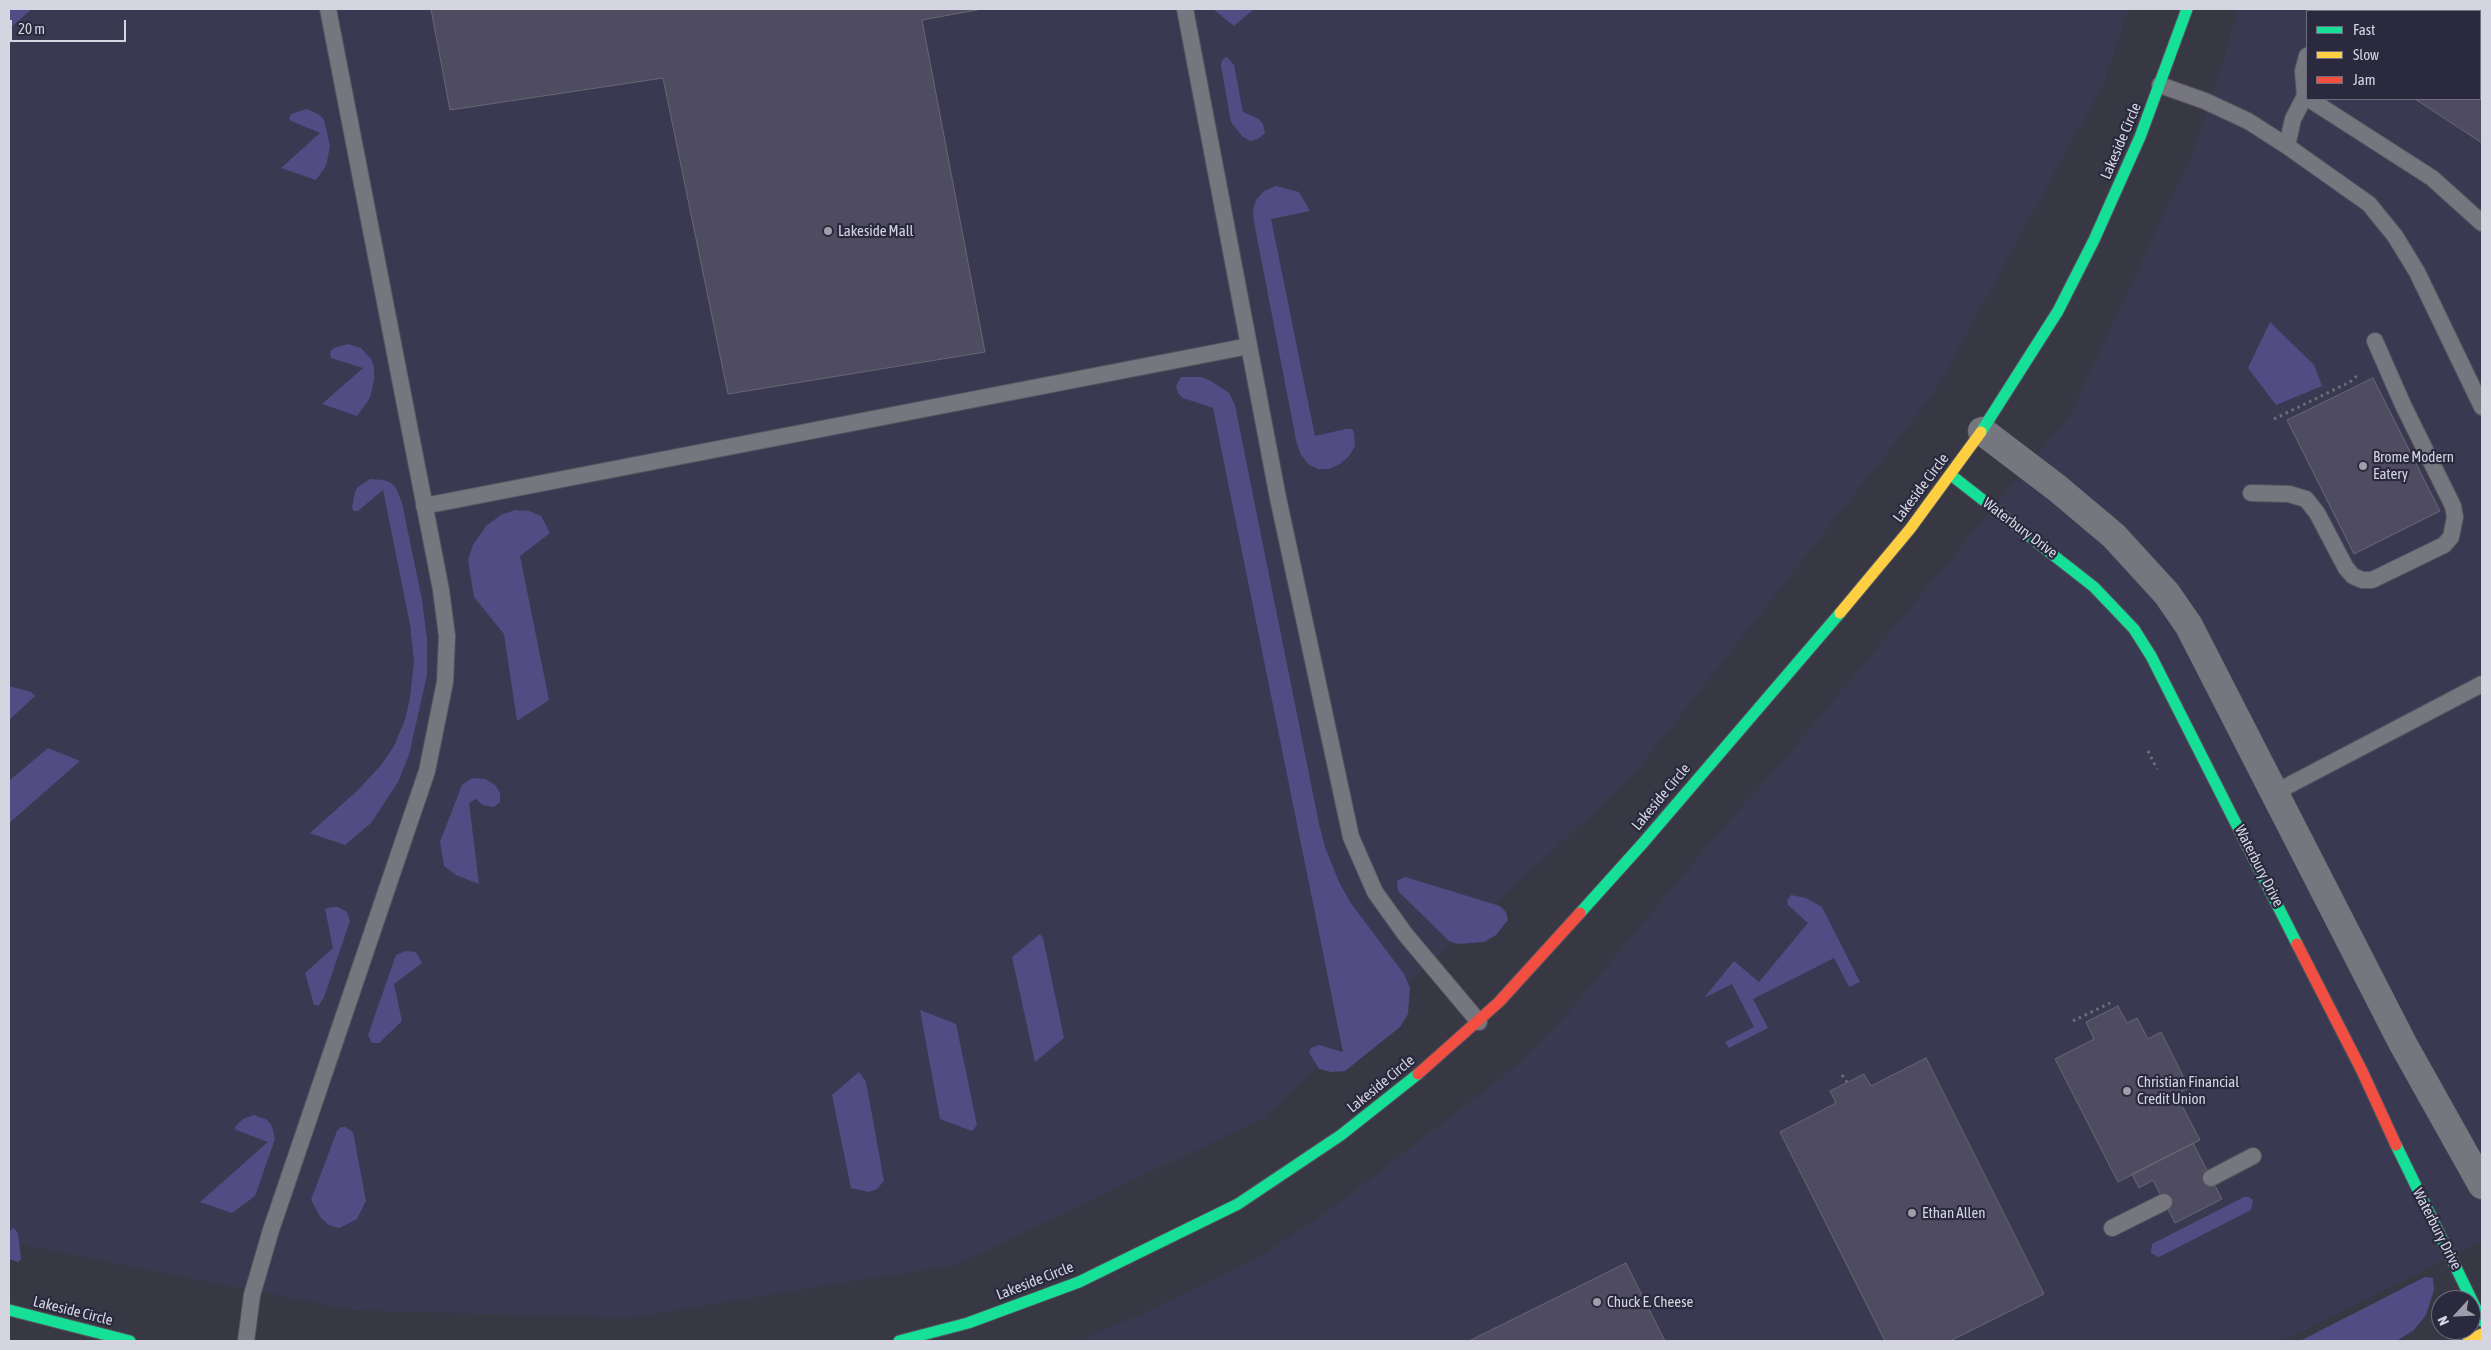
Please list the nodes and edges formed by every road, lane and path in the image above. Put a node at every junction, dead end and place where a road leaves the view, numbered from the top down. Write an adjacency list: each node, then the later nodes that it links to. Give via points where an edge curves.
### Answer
1 (328, 9): 19 (lane)
2 (1185, 9): 12 (lane)
3 (2187, 9): 5 (street, Lakeside Circle)
4 (2306, 60): 6 (lane, via 2303,72)
5 (2160, 85): 9 (lane, via 2248,121); 16 (street, Lakeside Circle, via 2094,240 2053,319)
6 (2306, 92)
7 (2306, 100): 9 (lane, via 2293,119)
8 (2310, 100): 10 (lane, via 2432,178)
9 (2287, 146): 14 (lane, via 2369,204 2395,236 2417,272)
10 (2482, 224)
11 (2375, 342): 18 (lane, via 2402,405 2453,506 2455,517 2451,537 2444,544 2372,580 2362,580 2346,568 2306,499 2288,494)
12 (1249, 346): 19 (lane); 28 (lane, via 1278,498 1351,837 1375,892 1405,934)
13 (2363, 371): 15 (path, via 2350,382)
14 (2482, 407)
15 (2274, 419)
16 (1982, 431): 17 (street, Lakeside Circle); 23 (street, via 2114,536 2167,594 2210,663)
17 (1951, 476): 28 (street, Lakeside Circle, via 1781,683 1618,871); 37 (street, Waterbury Drive, via 2094,587 2134,629 2151,656 2362,1071)
18 (2251, 494)
19 (424, 506): 40 (lane, via 442,590 447,636 445,682 427,771 271,1230 252,1295)
20 (2482, 684): 23 (lane)
21 (2148, 751): 22 (path)
22 (2157, 770)
23 (2276, 792): 33 (street, via 2403,1044)
24 (2110, 1003): 25 (path)
25 (2099, 1008): 26 (path); 27 (path)
26 (2102, 1014)
27 (2073, 1021)
28 (1479, 1022): 41 (street, Lakeside Circle, via 1341,1135 1238,1204 1079,1282 968,1323)
29 (1842, 1074): 30 (path)
30 (1847, 1082)
31 (2253, 1156): 32 (lane)
32 (2211, 1178)
33 (2482, 1185)
34 (2164, 1202): 35 (lane)
35 (2112, 1228)
36 (9, 1310): 39 (street, Lakeside Circle)
37 (2482, 1321)
38 (2482, 1334): 42 (street)
39 (130, 1341)
40 (246, 1341)
41 (900, 1341)
42 (2468, 1341)

